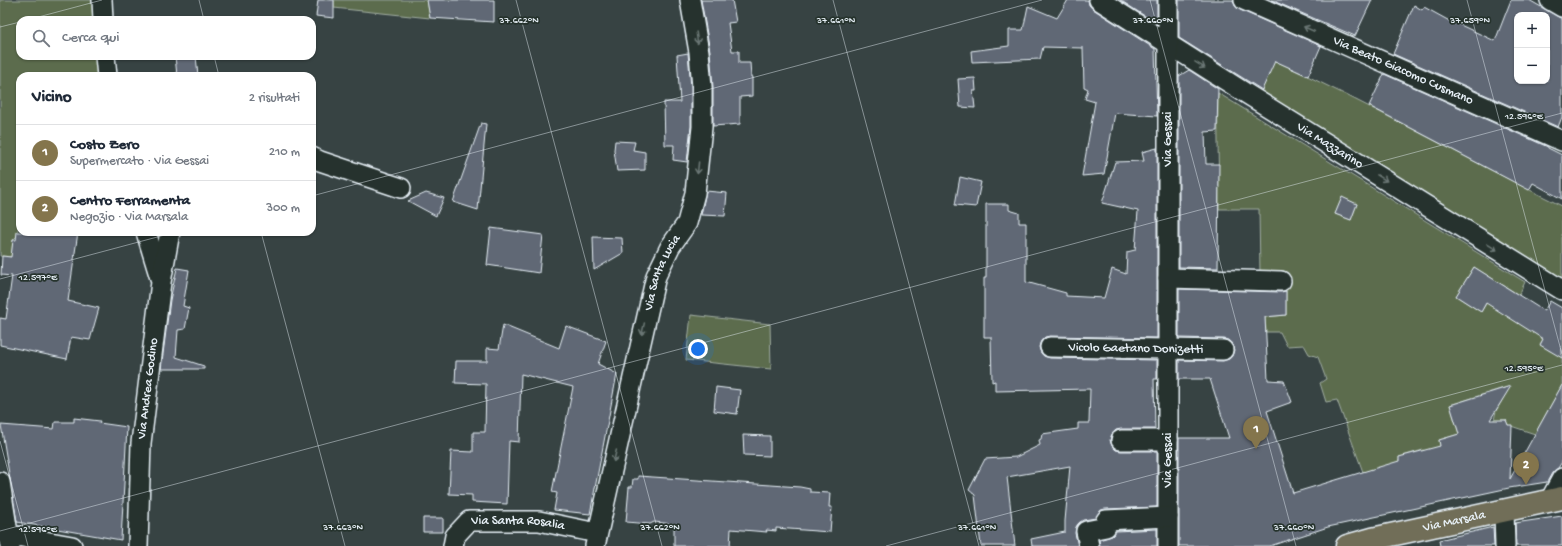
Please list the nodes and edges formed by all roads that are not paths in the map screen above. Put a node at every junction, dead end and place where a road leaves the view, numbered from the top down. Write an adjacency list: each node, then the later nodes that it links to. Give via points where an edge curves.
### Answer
1 (102, 0): 8 (street)
2 (690, 0): 32 (street, Via Santa Lucia, one-way to 32, via 702,87 702,127 695,193 687,223 670,247 656,276)
3 (1098, 0): 9 (street, Via Mazzarino)
4 (1168, 0): 9 (street, Via Gessai)
5 (1244, 0): 12 (street, Via Beato Giacomo Cusmano, one-way to 5)
6 (1550, 0): 7 (street)
7 (1562, 7)
8 (103, 16)
9 (1168, 44): 17 (street, Via Gessai); 20 (street, Via Mazzarino, one-way to 20)
10 (105, 60): 11 (street)
11 (107, 72)
12 (1562, 140)
13 (316, 159): 14 (street)
14 (401, 188)
15 (147, 236): 19 (street)
16 (169, 236): 19 (street, Via Andrea Godino)
17 (1168, 278): 18 (street); 22 (street, Via Gessai)
18 (1281, 281)
19 (161, 282): 35 (street, Via Andrea Godino, via 141,443)
20 (1562, 290)
21 (1050, 347): 22 (street, Vicolo Gaetano Donizetti)
22 (1168, 349): 23 (street, Vicolo Gaetano Donizetti); 25 (street, Via Gessai)
23 (1222, 350)
24 (1121, 440): 25 (street)
25 (1168, 440): 30 (street, Via Gessai)
26 (1562, 478): 28 (street)
27 (0, 482): 31 (street)
28 (1556, 499): 29 (main road, Via Marsala)
29 (1504, 511): 33 (main road, Via Marsala); 39 (street)
30 (1168, 517): 37 (street, via 1106,520 1106,527 1086,531); 38 (street, Via Gessai)
31 (6, 538): 34 (street)
32 (596, 539): 36 (street, Via Santa Rosalia, via 539,521 469,521 455,536)
33 (1354, 545)
34 (72, 546)
35 (138, 546)
36 (453, 546)
37 (1088, 546)
38 (1168, 546)
39 (1505, 546)

